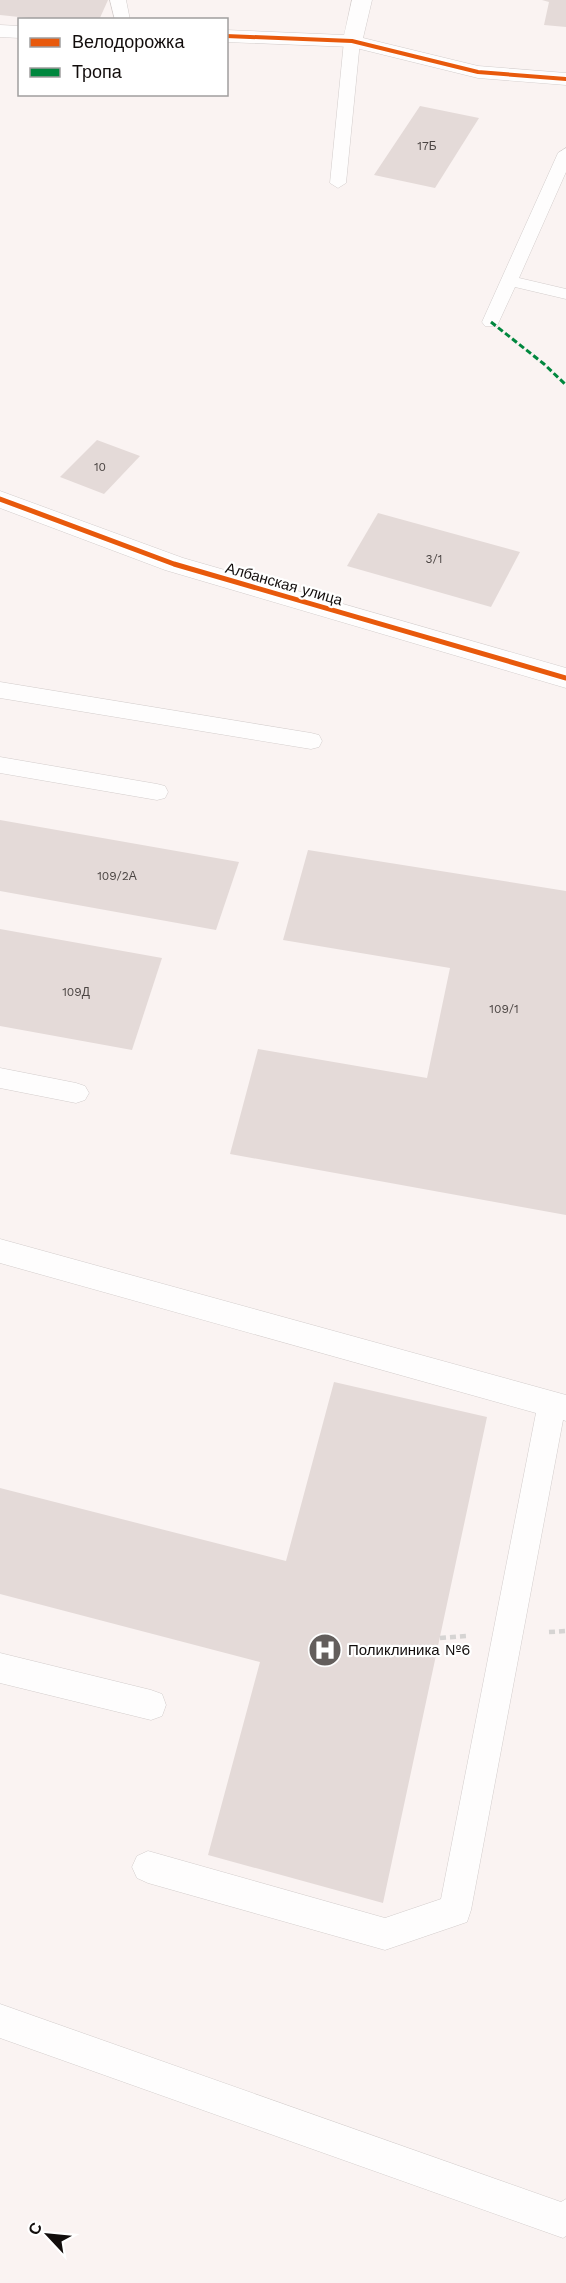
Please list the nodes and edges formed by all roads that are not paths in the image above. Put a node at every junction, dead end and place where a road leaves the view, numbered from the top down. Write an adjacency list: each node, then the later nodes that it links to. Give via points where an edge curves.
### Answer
1 (118, 0): 3 (lane)
2 (362, 0): 7 (street)
3 (122, 18)
4 (0, 31): 5 (street)
5 (18, 32)
6 (228, 36): 7 (street)
7 (352, 41): 8 (street, via 478,72); 10 (lane)
8 (566, 78)
9 (566, 153): 11 (lane)
10 (338, 183)
11 (510, 281): 12 (lane); 13 (lane)
12 (566, 294)
13 (491, 322)
14 (1, 501): 15 (street, Албанская улица, via 174,564)
15 (566, 678)
16 (0, 690): 17 (lane)
17 (311, 741)
18 (0, 765): 19 (lane)
19 (157, 792)
20 (0, 1078): 21 (lane)
21 (76, 1093)
22 (0, 1251): 23 (lane)
23 (559, 1406): 26 (lane, via 455,1910 385,1934)
24 (0, 1668): 25 (lane)
25 (151, 1705)
26 (148, 1867)
27 (0, 2021): 28 (lane, via 563,2220)
28 (566, 2217)

